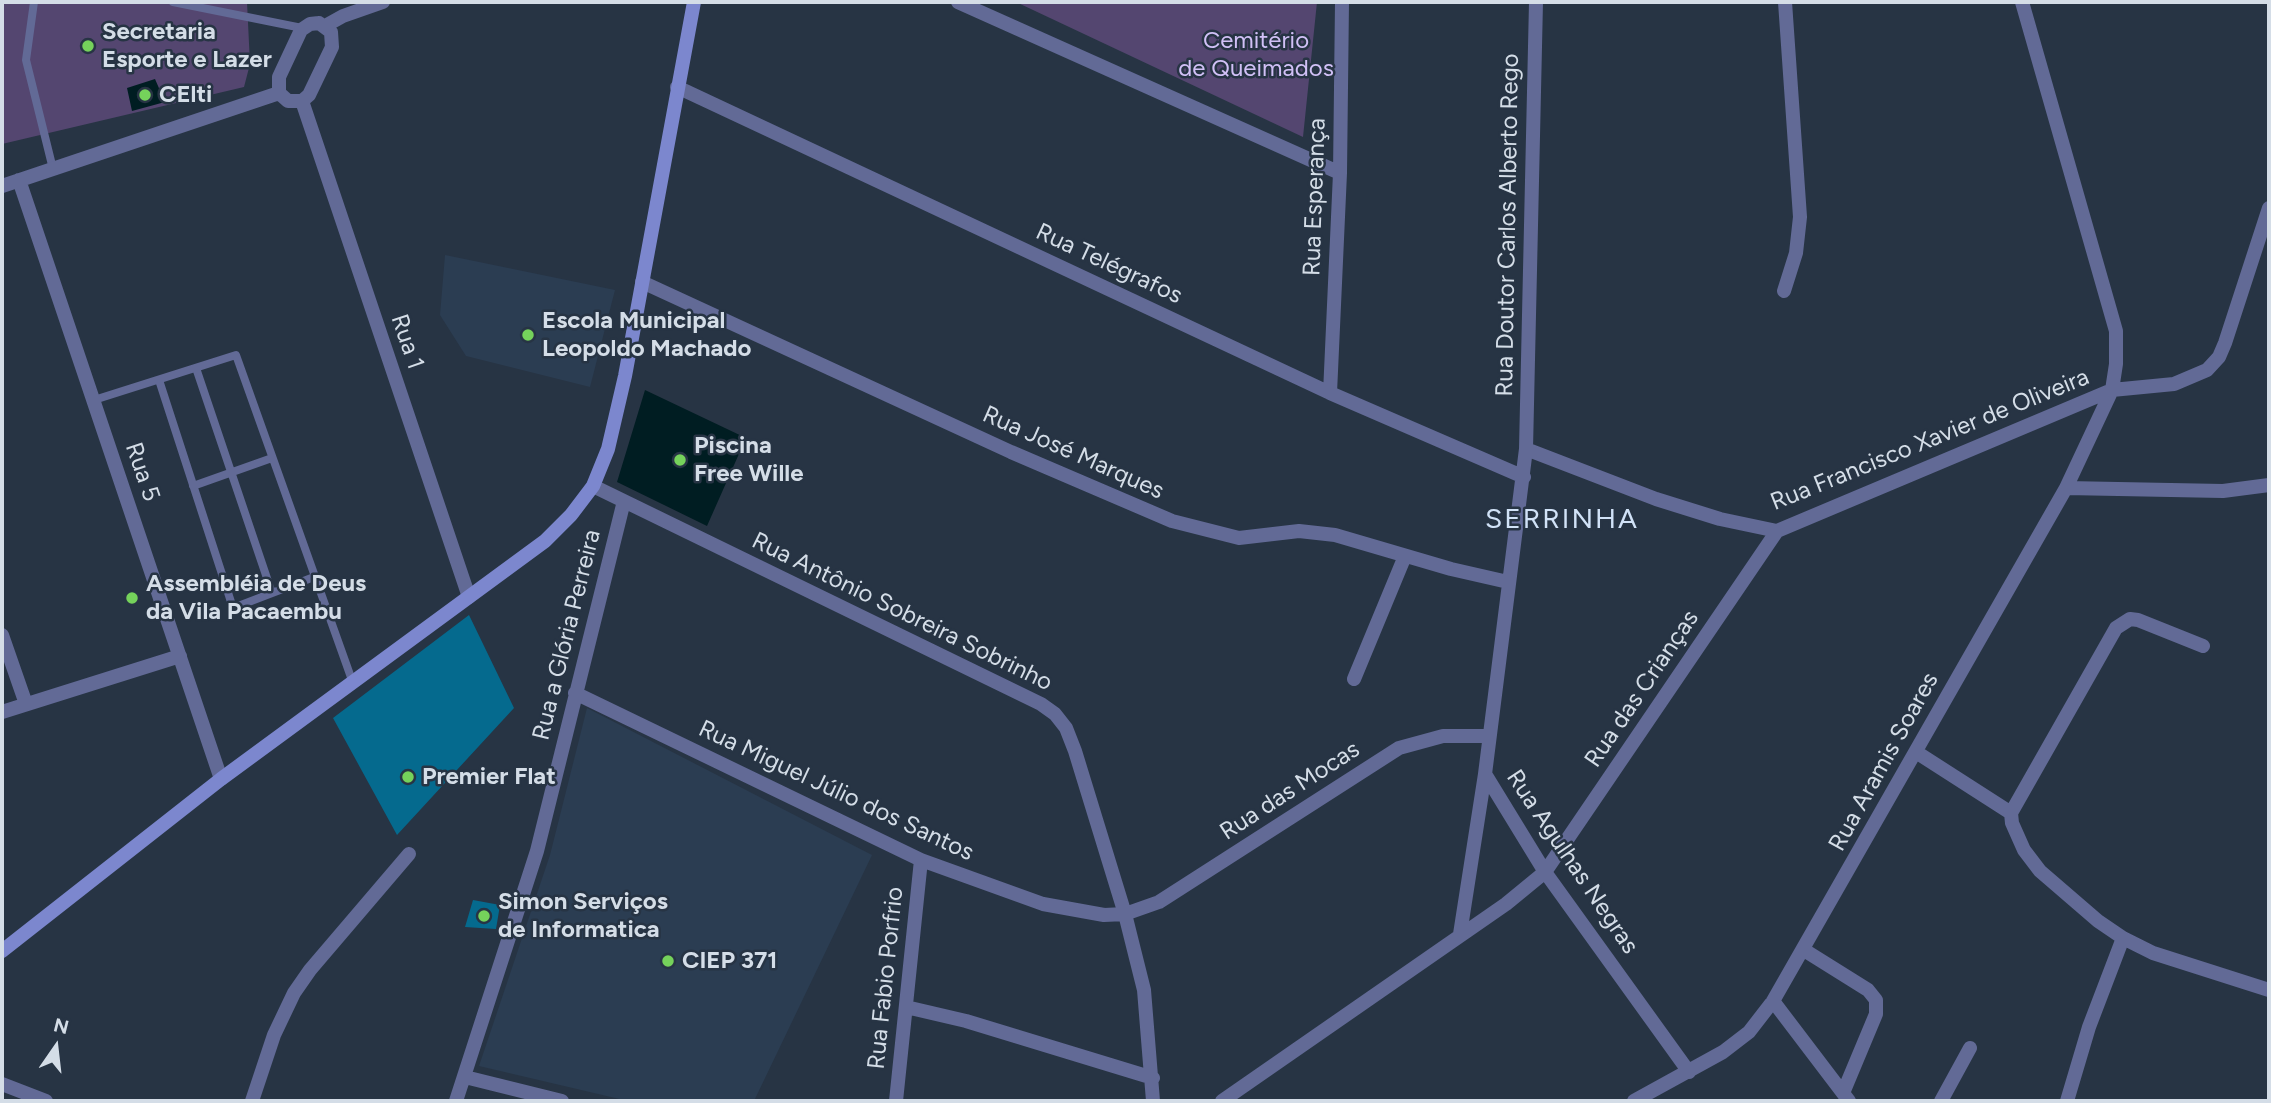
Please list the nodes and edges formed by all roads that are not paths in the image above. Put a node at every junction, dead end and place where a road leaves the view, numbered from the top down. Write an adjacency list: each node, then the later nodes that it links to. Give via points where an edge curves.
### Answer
1 (34, 2): 15 (lane, via 26,60)
2 (173, 2): 11 (lane)
3 (383, 2): 10 (street)
4 (694, 2): 12 (main road)
5 (958, 2): 16 (street)
6 (1342, 2): 16 (street, Rua Esperança)
7 (1536, 2): 27 (street, Rua Doutor Carlos Alberto Rego)
8 (1785, 2): 21 (street, via 1800,217 1796,253)
9 (2022, 2): 24 (street, Rua Aramis Soares, via 2116,331)
10 (325, 26): 11 (street, via 310,23); 14 (street, via 332,35 332,47 311,93)
11 (302, 28): 13 (street, via 278,80)
12 (677, 87): 20 (main road); 25 (street, Rua Telégrafos)
13 (279, 93): 14 (street, via 291,102); 15 (street)
14 (302, 101): 41 (street, Rua 1)
15 (52, 169): 17 (street)
16 (1340, 173): 25 (street, Rua Esperança)
17 (19, 180): 18 (street); 26 (street, Rua 5)
18 (2, 186)
19 (2269, 208): 24 (street, Rua Francisco Xavier de Oliveira, via 2231,328 2213,364 2183,382)
20 (642, 282): 33 (main road, via 608,449); 37 (street, Rua José Marques, via 1172,521 1239,538 1315,532)
21 (1784, 291)
22 (197, 368): 23 (lane); 28 (lane, via 236,355); 29 (lane)
23 (159, 380): 26 (lane); 32 (lane)
24 (2112, 390): 34 (street, Rua Aramis Soares); 36 (street, Rua Francisco Xavier de Oliveira)
25 (1330, 393): 30 (street, Rua Telégrafos)
26 (94, 400): 44 (street, Rua 5)
27 (1526, 449): 30 (street, Rua Agulhas Negras); 36 (street, Rua Francisco Xavier de Oliveira, via 1656,499)
28 (272, 458): 29 (lane); 38 (lane)
29 (231, 472): 32 (lane); 40 (lane)
30 (1524, 477): 39 (street, Rua Agulhas Negras)
31 (2269, 485): 34 (street, via 2223,491)
32 (193, 486): 40 (lane, via 233,608)
33 (593, 486): 35 (street, Rua Antônio Sobreira Sobrinho); 41 (main road, via 545,541)
34 (2066, 488): 51 (street, Rua Aramis Soares)
35 (624, 500): 47 (street, Rua a Glória Perreira); 58 (street, Rua Antônio Sobreira Sobrinho, via 1055,714 1075,751)
36 (1777, 531): 57 (street, Rua das Crianças)
37 (1405, 556): 39 (street, Rua José Marques); 45 (street)
38 (314, 577): 40 (lane); 46 (lane)
39 (1508, 582): 50 (street, Rua Agulhas Negras)
40 (272, 593)
41 (469, 597): 46 (main road)
42 (2, 635): 48 (street)
43 (2203, 646): 54 (street, via 2138,620 2116,628)
44 (180, 656): 48 (street); 53 (street, Rua 5)
45 (1354, 680)
46 (353, 683): 53 (main road)
47 (575, 693): 56 (street, Rua Miguel Júlio dos Santos); 68 (street, Rua a Glória Perreira, via 537,851)
48 (26, 704): 49 (street)
49 (2, 712)
50 (1489, 736): 52 (street, Rua Agulhas Negras); 58 (street, Rua das Mocas, via 1443,736 1399,748 1190,884)
51 (1916, 752): 54 (street); 61 (street, Rua Aramis Soares)
52 (1485, 774): 57 (street, Rua Agulhas Negras); 59 (street)
53 (221, 779): 62 (main road)
54 (2011, 813): 60 (street, via 2016,836 2040,871)
55 (409, 854): 73 (street, via 294,993)
56 (921, 860): 58 (street, Rua Miguel Júlio dos Santos, via 1043,904 1077,913); 65 (street, Rua Fabio Porfrio)
57 (1545, 872): 59 (street, Rua das Crianças); 67 (street, Rua Agulhas Negras)
58 (1125, 914): 69 (street, Rua Antônio Sobreira Sobrinho, via 1144,990)
59 (1460, 934): 78 (street)
60 (2123, 938): 63 (street, via 2153,953); 81 (street)
61 (1804, 950): 64 (street, Rua Aramis Soares); 71 (street, via 1868,990 1876,1000 1876,1014)
62 (2, 951)
63 (2269, 990)
64 (1773, 1001): 67 (street, Rua Aramis Soares, via 1749,1032); 71 (street)
65 (906, 1007): 69 (street); 76 (street, Rua Fabio Porfrio)
66 (1970, 1048): 80 (street)
67 (1689, 1072): 79 (street, Rua Aramis Soares)
68 (465, 1077): 74 (street, Rua a Glória Perreira); 75 (street)
69 (1153, 1078): 77 (street, Rua Antônio Sobreira Sobrinho)
70 (2, 1084): 72 (street)
71 (1846, 1097)
72 (46, 1101)
73 (252, 1101)
74 (456, 1101)
75 (562, 1101)
76 (896, 1101)
77 (1153, 1101)
78 (1222, 1101)
79 (1634, 1101)
80 (1941, 1101)
81 (2067, 1101)

